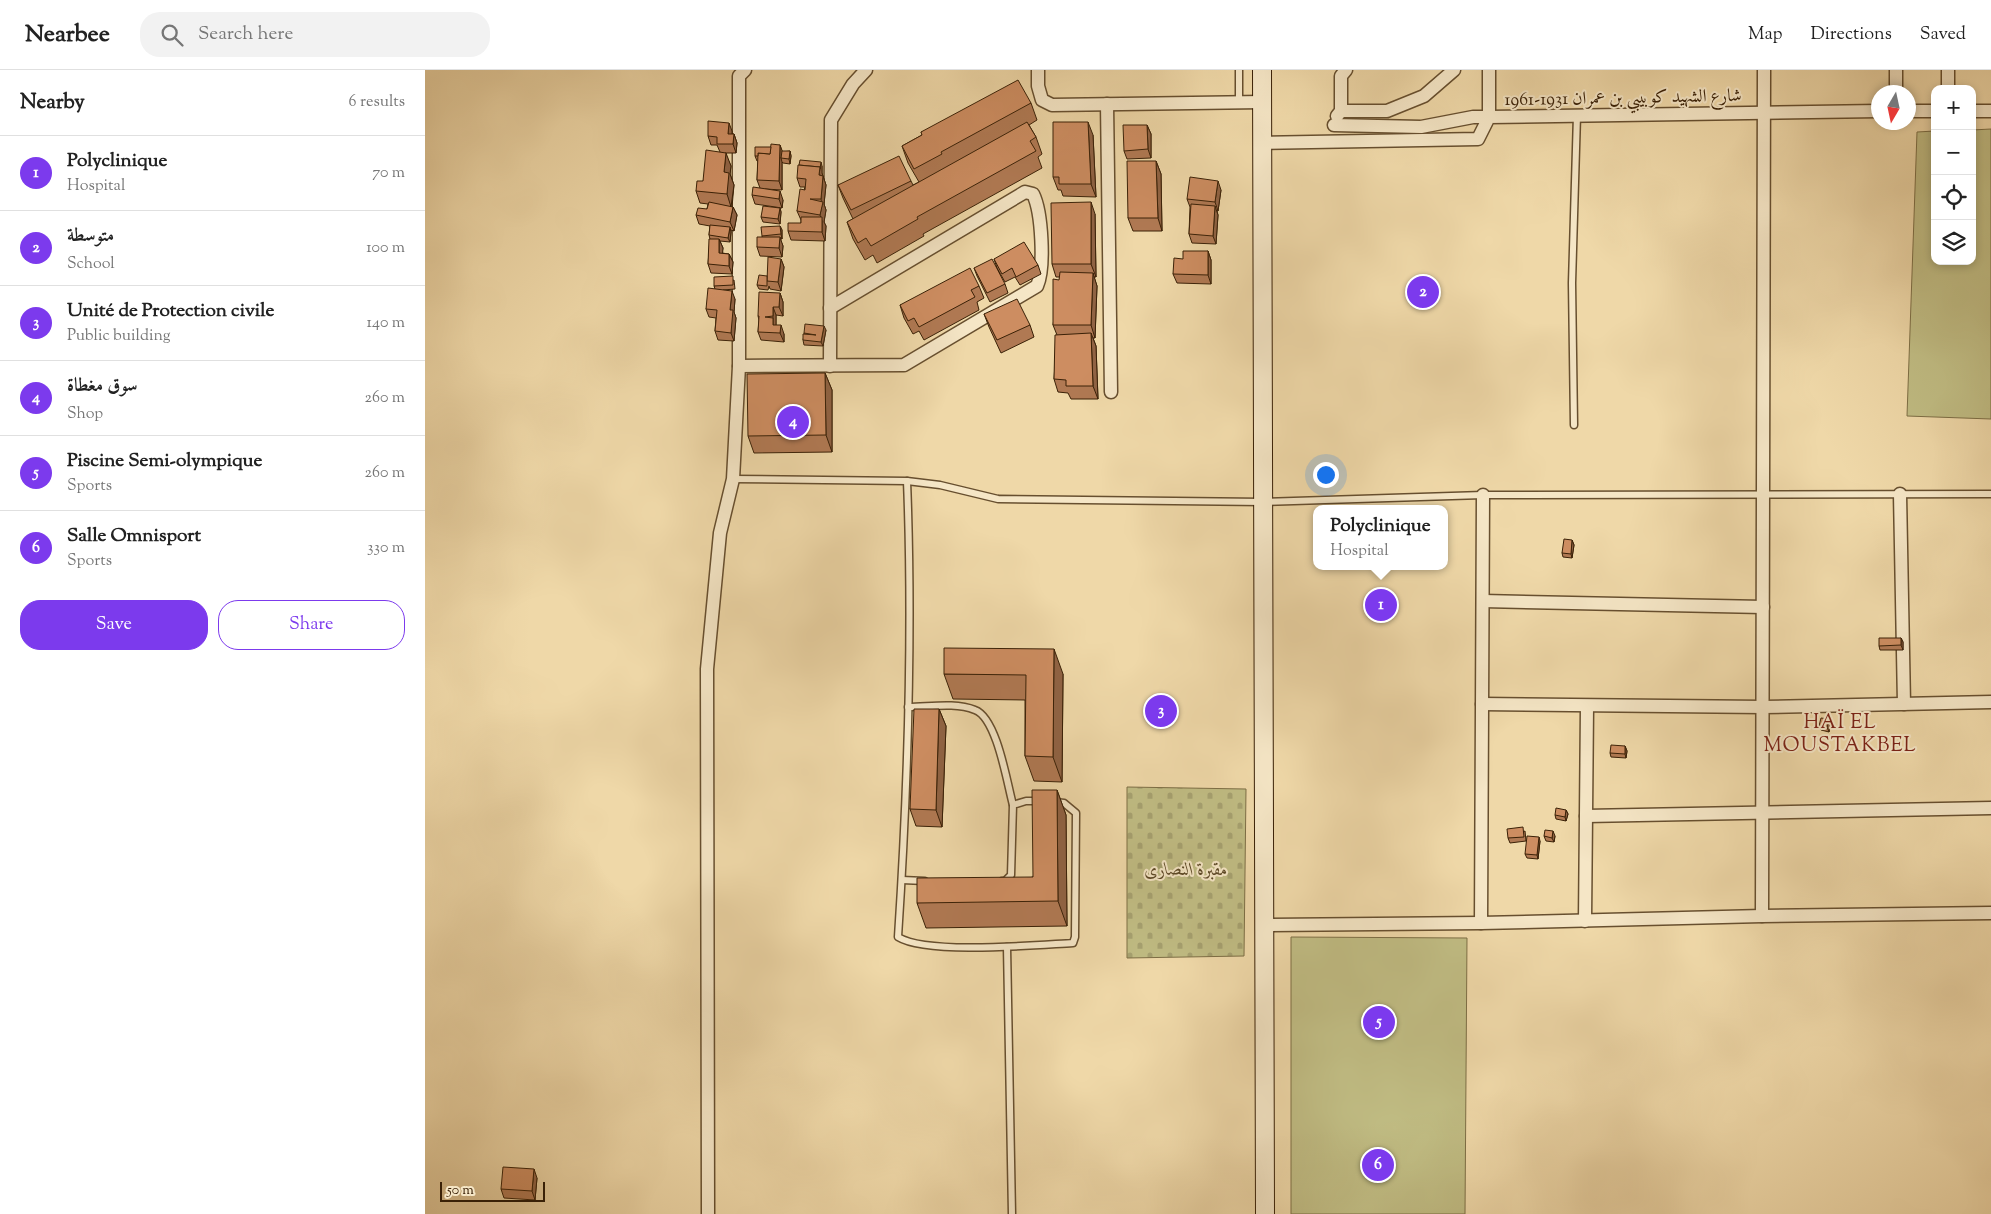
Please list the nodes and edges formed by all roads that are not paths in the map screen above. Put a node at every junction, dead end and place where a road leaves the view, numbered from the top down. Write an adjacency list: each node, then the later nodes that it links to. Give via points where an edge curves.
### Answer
1 (745, 70): 32 (street, via 739,76)
2 (866, 70): 30 (street, via 853,84 831,120)
3 (1037, 70): 16 (street, via 1033,87 1042,100 1053,104)
4 (1239, 70): 14 (lane)
5 (1262, 70): 15 (main road)
6 (1454, 70): 18 (street, via 1424,96 1387,111)
7 (1489, 70): 25 (street)
8 (1764, 70): 23 (street)
9 (1896, 70): 12 (street)
10 (1948, 70): 13 (street)
11 (1341, 72): 18 (street)
12 (1896, 85)
13 (1948, 85)
14 (1239, 102): 15 (street); 16 (street)
15 (1261, 102): 28 (main road)
16 (1107, 104): 34 (street)
17 (1991, 110): 22 (street)
18 (1341, 111): 26 (street)
19 (1871, 111): 23 (street, شارع الشهيد كوبيبي بن عمران 1931-1961)
20 (1916, 111): 21 (street)
21 (1931, 111)
22 (1976, 111)
23 (1763, 112): 24 (street, شارع الشهيد كوبيبي بن عمران 1931-1961); 38 (street)
24 (1577, 115): 25 (street, شارع الشهيد كوبيبي بن عمران 1931-1961); 35 (lane, via 1572,283)
25 (1489, 117): 26 (street, via 1473,116 1421,127); 27 (street, شارع الشهيد كوبيبي بن عمران 1931-1961, via 1478,139)
26 (1334, 125): 27 (street)
27 (1331, 142): 28 (street, شارع الشهيد كوبيبي بن عمران 1931-1961)
28 (1262, 143): 42 (main road)
29 (848, 190): 30 (street)
30 (831, 200): 31 (street)
31 (830, 308): 33 (street); 33 (street, via 1025,192 1033,194 1039,214 1041,276 1037,286 903,365)
32 (739, 366): 33 (street); 36 (street)
33 (830, 366)
34 (1111, 392)
35 (1575, 425)
36 (733, 479): 37 (lane); 64 (street, via 720,533 707,669)
37 (907, 481): 42 (lane, via 998,499); 50 (lane, via 911,574)
38 (1763, 494): 39 (lane); 41 (lane); 44 (street)
39 (1900, 494): 40 (lane); 47 (street)
40 (1991, 494)
41 (1483, 495): 42 (lane); 43 (street)
42 (1263, 502): 62 (main road)
43 (1483, 601): 44 (street); 46 (street)
44 (1763, 607): 49 (street)
45 (1991, 702): 47 (street)
46 (1482, 704): 48 (street); 61 (street)
47 (1904, 704): 49 (street)
48 (1587, 706): 49 (street); 54 (street)
49 (1763, 706): 53 (street)
50 (908, 707): 51 (lane, via 958,706 986,717 997,744); 55 (lane)
51 (1013, 805): 57 (lane, via 1011,875 1005,881); 63 (lane, via 1026,801 1064,803 1076,813 1075,936 1073,943)
52 (1991, 808): 53 (street)
53 (1762, 813): 54 (street); 59 (street)
54 (1586, 816): 60 (street)
55 (902, 880): 56 (lane); 63 (lane, via 898,937 923,946)
56 (930, 881)
57 (996, 882)
58 (1991, 913): 59 (street)
59 (1762, 916): 60 (street)
60 (1585, 921): 61 (street)
61 (1481, 924): 62 (street)
62 (1264, 925): 66 (main road)
63 (1007, 947): 65 (lane)
64 (708, 1214)
65 (1012, 1214)
66 (1265, 1214)

